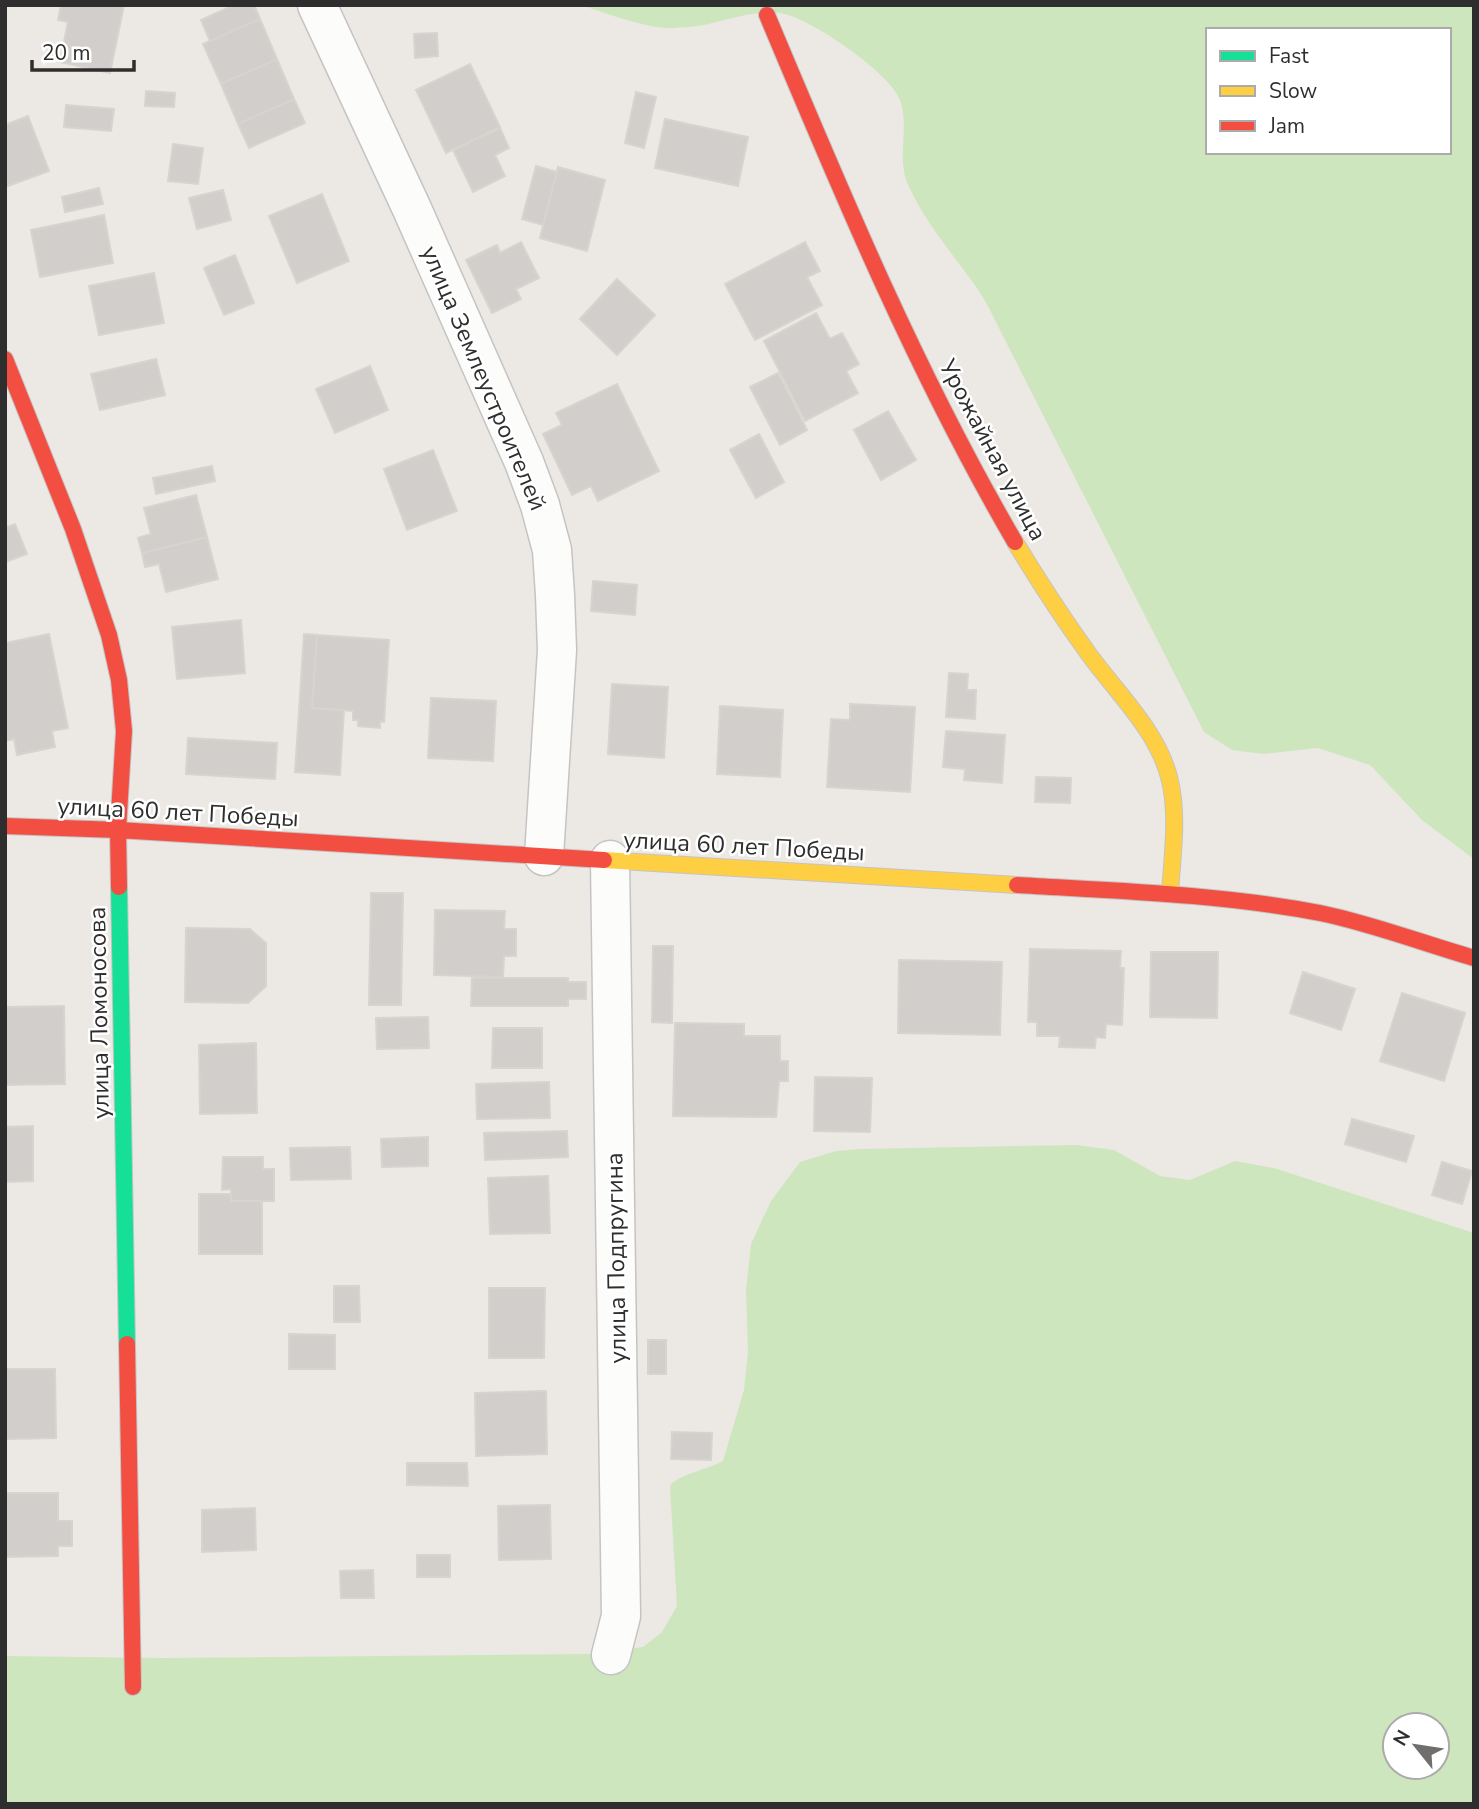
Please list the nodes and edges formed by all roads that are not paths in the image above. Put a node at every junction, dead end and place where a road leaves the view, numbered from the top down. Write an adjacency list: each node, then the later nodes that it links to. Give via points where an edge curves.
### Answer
1 (317, 5): 6 (street, улица Землеустроителей, via 412,209 540,505 552,550 557,650)
2 (767, 15): 8 (street, Урожайная улица, via 865,249 946,416 1053,603 1156,743 1170,777)
3 (5, 359): 5 (street, улица Ломоносова, via 73,528 109,635 124,730)
4 (5, 826): 5 (street, улица 60 лет Победы)
5 (118, 830): 6 (street, улица 60 лет Победы); 11 (street, улица Ломоносова)
6 (544, 856): 7 (street, улица 60 лет Победы)
7 (610, 860): 8 (street, улица 60 лет Победы); 10 (street, улица Подпругина, via 621,1616)
8 (1170, 894): 9 (street, улица 60 лет Победы, via 1323,914)
9 (1474, 958)
10 (611, 1655)
11 (133, 1687)

